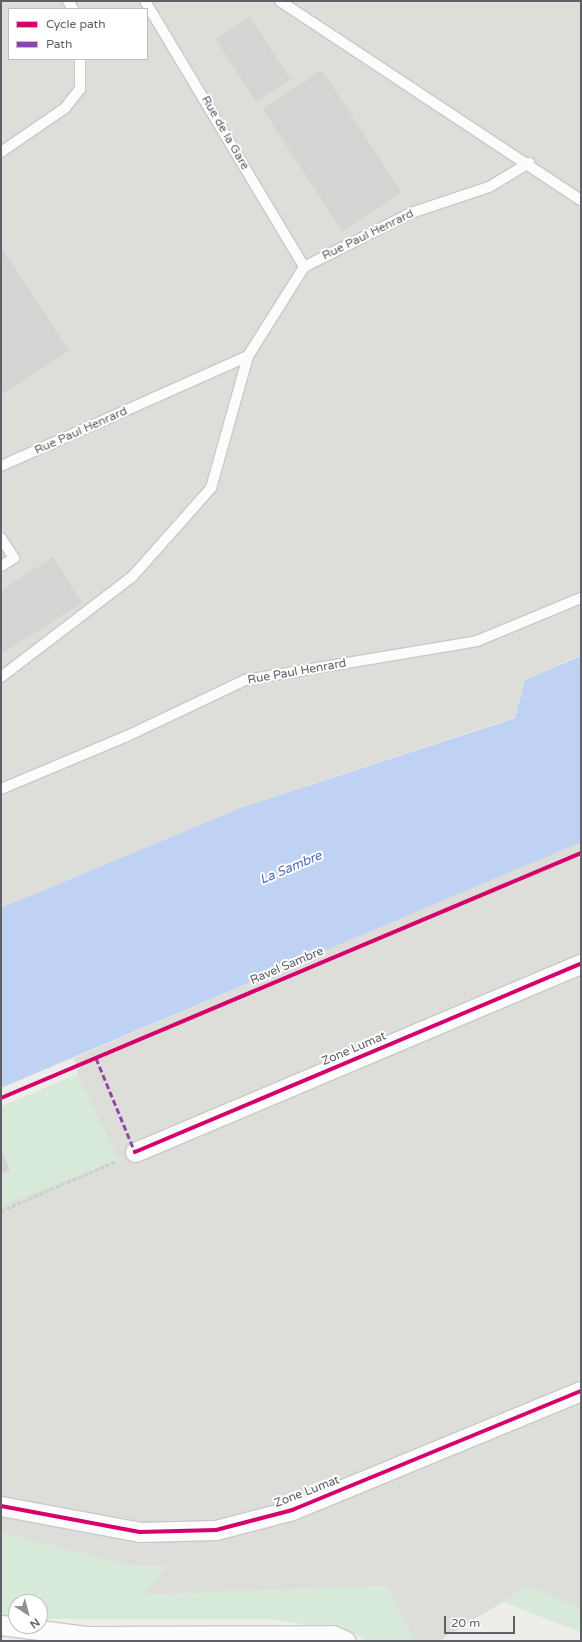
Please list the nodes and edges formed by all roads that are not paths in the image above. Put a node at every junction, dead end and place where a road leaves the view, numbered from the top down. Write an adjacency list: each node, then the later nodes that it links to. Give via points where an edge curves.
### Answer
1 (145, 1): 7 (lane, Rue de la Gare)
2 (280, 1): 5 (lane)
3 (80, 60): 4 (lane, via 80,89 65,108)
4 (1, 152)
5 (529, 163): 6 (lane); 7 (lane, Rue Paul Henrard, via 489,187 410,213)
6 (581, 200)
7 (304, 267): 8 (lane)
8 (248, 356): 9 (lane, Rue Paul Henrard); 13 (lane, via 211,488 132,577)
9 (1, 466)
10 (1, 538): 11 (lane, via 14,558)
11 (1, 566)
12 (581, 598): 14 (lane, Rue Paul Henrard, via 477,642 245,680 128,736)
13 (1, 677)
14 (1, 789)
15 (581, 964): 16 (street, Zone Lumat)
16 (135, 1152)
17 (581, 1391): 18 (street, Zone Lumat, via 292,1510 216,1530 140,1532)
18 (1, 1506)
19 (1, 1625): 20 (street, via 87,1636 333,1635)
20 (346, 1641)

